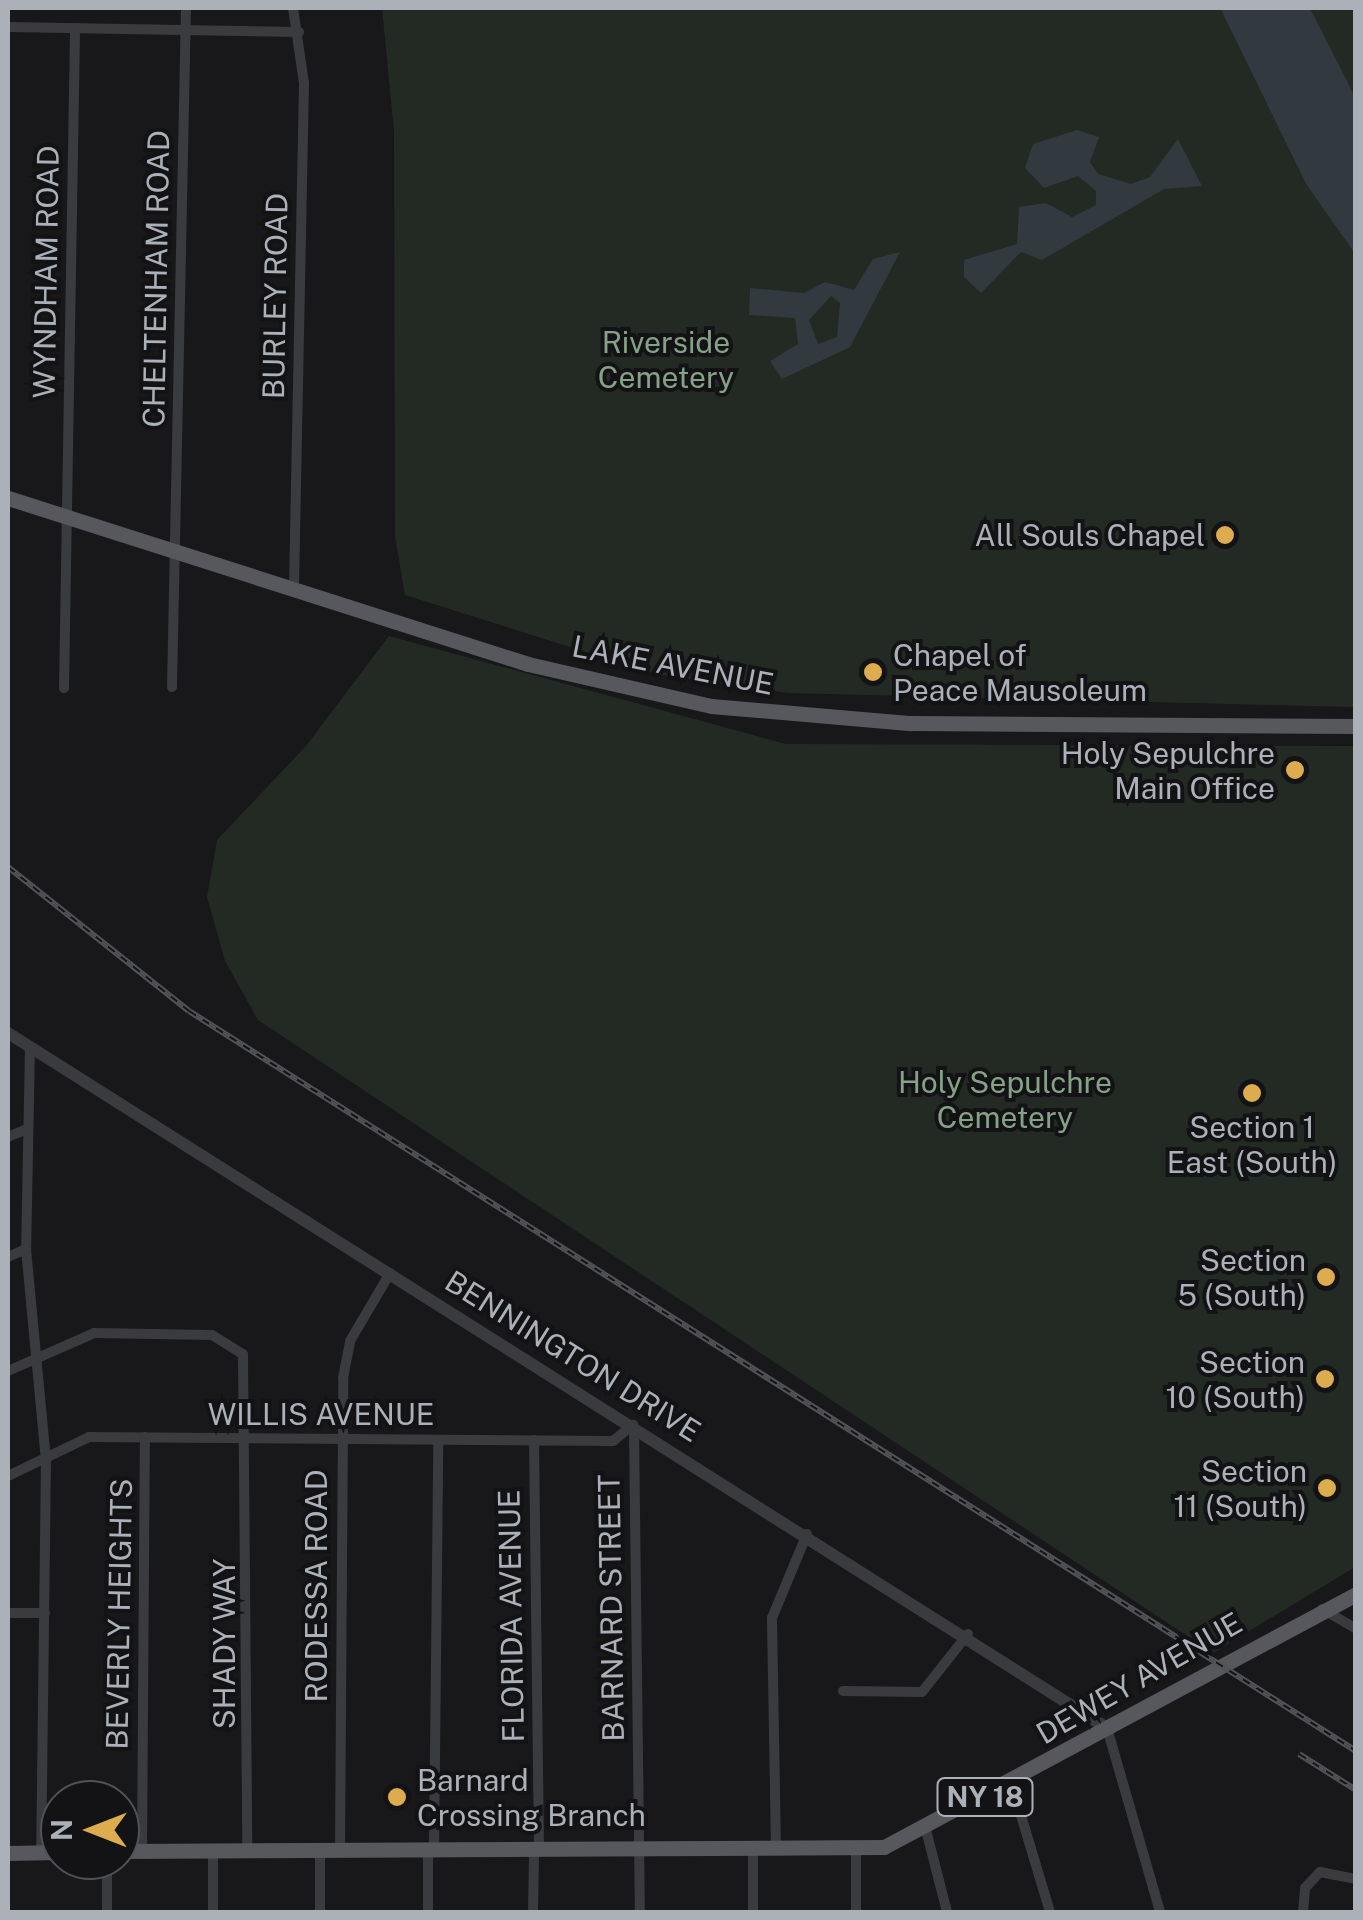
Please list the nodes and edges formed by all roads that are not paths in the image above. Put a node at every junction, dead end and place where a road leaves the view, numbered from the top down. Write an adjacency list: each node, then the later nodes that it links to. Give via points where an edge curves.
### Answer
1 (186, 8): 5 (street, CHELTENHAM ROAD)
2 (292, 8): 6 (street, BURLEY ROAD)
3 (8, 27): 4 (street)
4 (76, 29): 5 (street); 8 (street, WYNDHAM ROAD)
5 (186, 30): 6 (street); 9 (street, CHELTENHAM ROAD)
6 (299, 32): 10 (street, BURLEY ROAD)
7 (8, 498): 8 (main road, LAKE AVENUE)
8 (66, 516): 9 (main road, LAKE AVENUE); 12 (street, WYNDHAM ROAD)
9 (175, 551): 10 (main road, LAKE AVENUE); 11 (street, CHELTENHAM ROAD)
10 (294, 587): 13 (main road, LAKE AVENUE, via 528,664 712,706 911,723)
11 (172, 687)
12 (64, 688)
13 (1356, 726)
14 (8, 1033): 15 (street, BENNINGTON DRIVE)
15 (30, 1047): 16 (street); 20 (street, BENNINGTON DRIVE)
16 (27, 1129): 17 (street); 18 (street)
17 (8, 1137)
18 (26, 1249): 19 (street); 21 (street)
19 (8, 1257)
20 (390, 1273): 23 (street, BENNINGTON DRIVE); 26 (street, RODESSA ROAD, via 347,1349)
21 (37, 1357): 22 (street); 25 (street, SHADY WAY, via 86,1334 222,1337 249,1371); 29 (street)
22 (8, 1370)
23 (634, 1424): 28 (street, WILLIS AVENUE, via 618,1440); 31 (street, BENNINGTON DRIVE); 54 (street, BARNARD STREET)
24 (146, 1438): 25 (street, WILLIS AVENUE); 29 (street, WILLIS AVENUE, via 89,1437); 49 (street, BEVERLY HEIGHTS)
25 (250, 1438): 26 (street, WILLIS AVENUE); 43 (street, SHADY WAY)
26 (342, 1439): 27 (street, WILLIS AVENUE); 45 (street, RODESSA ROAD)
27 (438, 1440): 28 (street, WILLIS AVENUE); 52 (street)
28 (534, 1440): 53 (street, FLORIDA AVENUE)
29 (46, 1458): 30 (street, WILLIS AVENUE); 35 (street)
30 (8, 1476)
31 (808, 1533): 37 (street, BENNINGTON DRIVE); 47 (street, via 772,1618)
32 (1356, 1594): 33 (main road, DEWEY AVENUE / NY 18)
33 (1319, 1607): 36 (street); 39 (main road, DEWEY AVENUE / NY 18)
34 (8, 1613): 35 (street)
35 (44, 1613): 40 (street)
36 (1356, 1630)
37 (968, 1634): 38 (street, via 922,1692); 39 (street, BENNINGTON DRIVE)
38 (843, 1691)
39 (1108, 1728): 41 (main road, DEWEY AVENUE / NY 18); 68 (street)
40 (42, 1780)
41 (1011, 1782): 42 (main road, DEWEY AVENUE / NY 18); 67 (street)
42 (926, 1830): 48 (main road, DEWEY AVENUE / NY 18); 66 (street)
43 (248, 1850): 44 (main road, DEWEY AVENUE / NY 18); 50 (main road, DEWEY AVENUE / NY 18)
44 (320, 1850): 45 (main road, DEWEY AVENUE / NY 18); 60 (street)
45 (340, 1850): 52 (main road, DEWEY AVENUE / NY 18)
46 (753, 1850): 47 (main road, DEWEY AVENUE / NY 18); 54 (main road, DEWEY AVENUE / NY 18); 64 (street)
47 (776, 1850): 48 (main road, DEWEY AVENUE / NY 18)
48 (856, 1850): 65 (street)
49 (142, 1851): 50 (main road, DEWEY AVENUE / NY 18)
50 (214, 1851): 59 (street)
51 (40, 1852): 55 (main road)
52 (431, 1852): 53 (main road, DEWEY AVENUE / NY 18); 61 (street)
53 (536, 1852): 54 (main road, DEWEY AVENUE / NY 18); 62 (street, FLORIDA AVENUE)
54 (640, 1852): 63 (street, BARNARD STREET)
55 (8, 1853)
56 (107, 1880): 58 (street)
57 (1356, 1880): 69 (street, via 1320,1872 1305,1888)
58 (107, 1912)
59 (214, 1912)
60 (320, 1912)
61 (428, 1912)
62 (533, 1912)
63 (640, 1912)
64 (752, 1912)
65 (856, 1912)
66 (947, 1912)
67 (1050, 1912)
68 (1160, 1912)
69 (1303, 1912)

